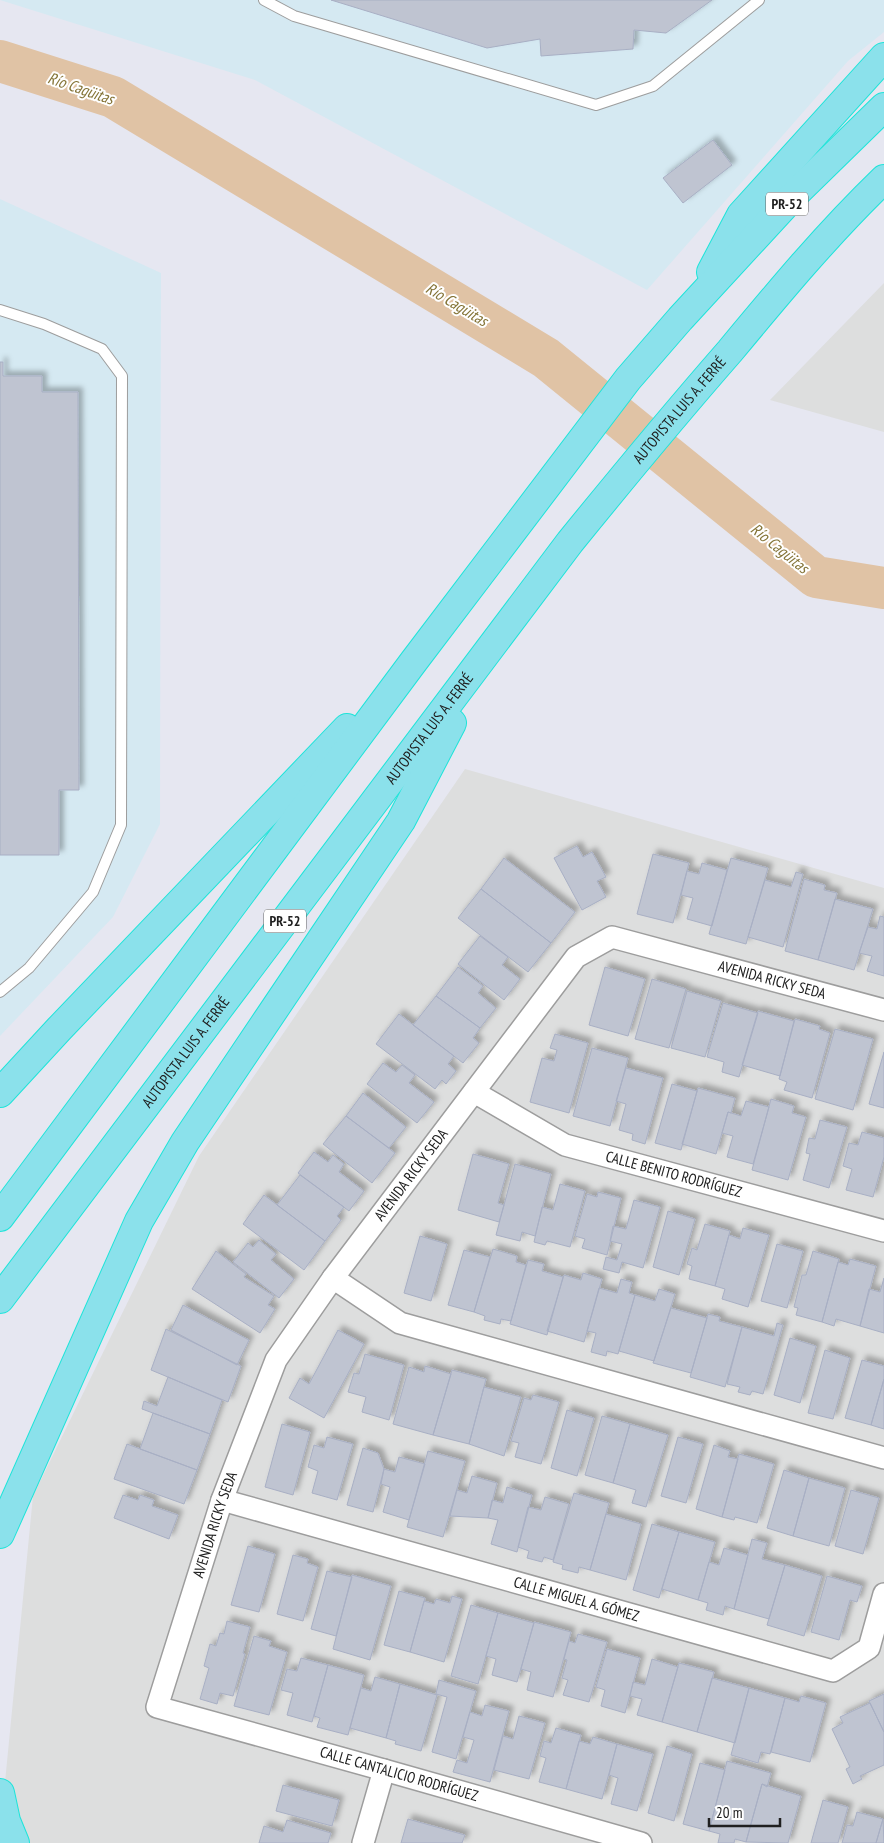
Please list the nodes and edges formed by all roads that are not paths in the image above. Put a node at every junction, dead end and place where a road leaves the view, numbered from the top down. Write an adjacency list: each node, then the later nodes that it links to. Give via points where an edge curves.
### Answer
1 (264, 0): 2 (lane, via 294,16 596,105 653,86)
2 (760, 0)
3 (884, 58): 7 (highway, via 741,215)
4 (884, 107): 7 (highway, PR-52, via 797,192)
5 (884, 179): 8 (highway, AUTOPISTA LUIS A. FERRÉ / PR-52, via 774,297 665,425 570,542)
6 (0, 310): 10 (lane, via 44,324 102,349 122,376 122,416 121,825 93,892 29,968)
7 (687, 312): 9 (highway, PR-52, via 628,379)
8 (488, 653): 17 (highway, AUTOPISTA LUIS A. FERRÉ / PR-52); 20 (highway, via 401,821 185,1142 139,1221)
9 (414, 661): 12 (highway); 14 (highway, PR-52)
10 (0, 992)
11 (884, 1010): 13 (street, AVENIDA RICKY SEDA, via 612,936 576,956)
12 (1, 1090)
13 (474, 1092): 15 (street, CALLE BENITO RODRÍGUEZ, via 565,1145); 16 (street, AVENIDA RICKY SEDA)
14 (0, 1218)
15 (884, 1231)
16 (333, 1278): 18 (street, via 400,1323); 19 (street, AVENIDA RICKY SEDA, via 276,1360)
17 (0, 1299)
18 (884, 1458)
19 (222, 1500): 21 (street, CALLE MIGUEL A. GÓMEZ, via 833,1671 869,1648); 22 (street, AVENIDA RICKY SEDA)
20 (0, 1534)
21 (884, 1594)
22 (156, 1707): 23 (street, CALLE CANTALICIO RODRÍGUEZ)
23 (384, 1770): 25 (street, CALLE CANTALICIO RODRÍGUEZ); 27 (street)
24 (0, 1793): 26 (highway)
25 (594, 1837): 28 (street, CALLE CANTALICIO RODRÍGUEZ)
26 (15, 1843)
27 (363, 1843)
28 (641, 1843)

